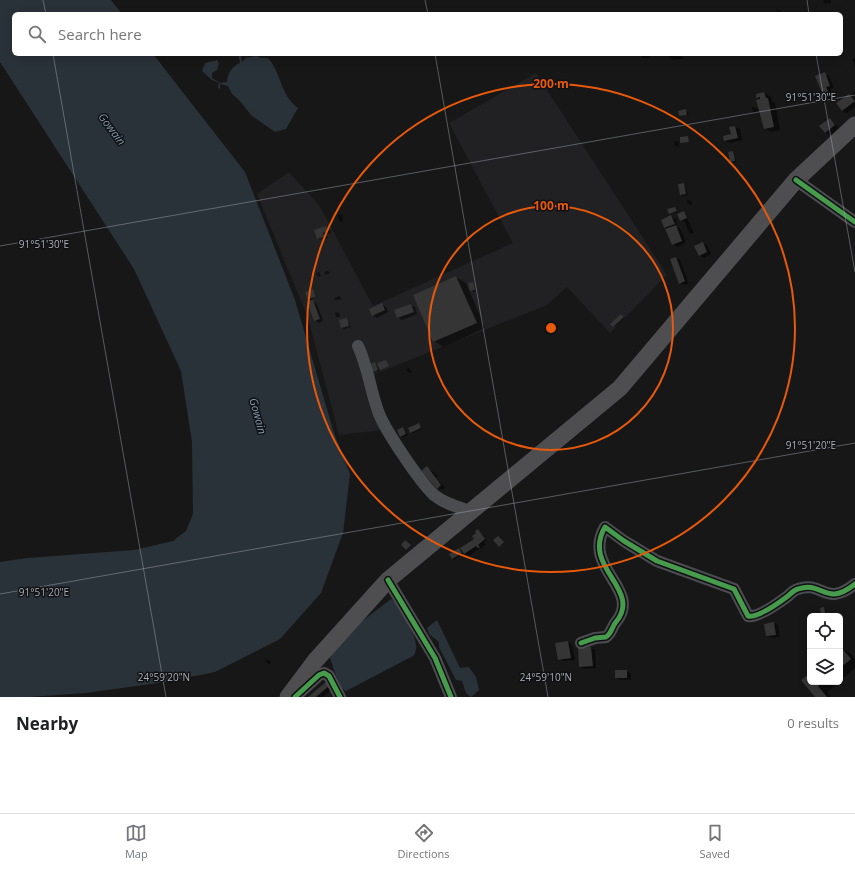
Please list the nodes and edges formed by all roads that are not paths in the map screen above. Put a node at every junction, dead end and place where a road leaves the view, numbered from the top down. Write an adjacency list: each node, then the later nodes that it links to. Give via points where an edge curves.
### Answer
1 (855, 125): 2 (highway)
2 (796, 180): 3 (street); 5 (highway, via 620,388)
3 (855, 222)
4 (358, 346): 5 (street, via 365,361 378,412 398,446 434,495 448,504)
5 (470, 512): 6 (highway)
6 (388, 580): 9 (highway, via 315,661); 12 (street, via 435,658)
7 (855, 584): 8 (street, via 840,594 830,595 814,588 797,589 757,616 748,616 734,589 657,561 605,527 599,539 599,551 603,565 621,595 624,606 606,637)
8 (581, 643)
9 (288, 697)
10 (295, 697): 11 (street, via 324,673 329,676)
11 (340, 697)
12 (451, 697)

